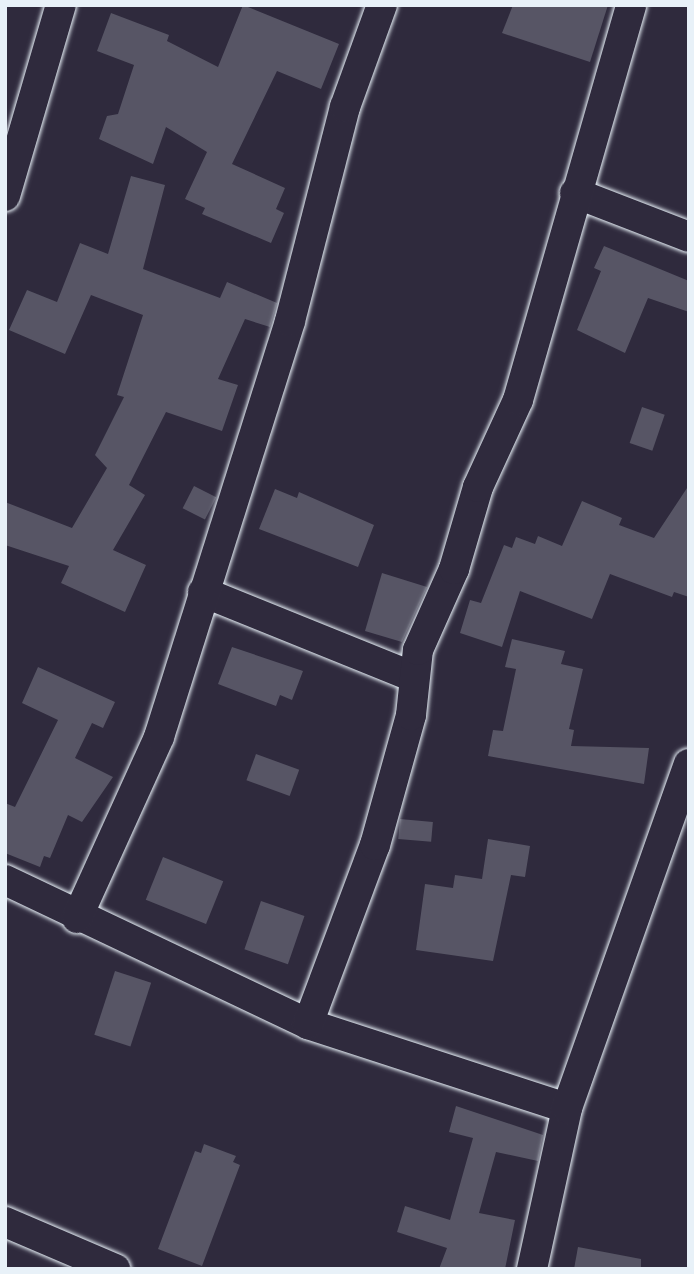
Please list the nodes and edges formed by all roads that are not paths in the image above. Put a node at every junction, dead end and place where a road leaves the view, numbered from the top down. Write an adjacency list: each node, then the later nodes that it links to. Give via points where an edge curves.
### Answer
1 (61, 5): 5 (street)
2 (382, 5): 7 (street, via 345,107 290,321)
3 (631, 5): 4 (street)
4 (575, 193): 6 (street); 8 (street, via 518,400 478,487 454,569 418,650)
5 (5, 196)
6 (689, 237)
7 (203, 592): 8 (street); 11 (street, via 159,737)
8 (413, 677): 12 (street, via 411,715 375,845)
9 (689, 764): 13 (street)
10 (5, 880): 11 (street)
11 (77, 918): 12 (street)
12 (308, 1024): 13 (street)
13 (567, 1108): 16 (street)
14 (5, 1222): 15 (street)
15 (115, 1269)
16 (533, 1269)

